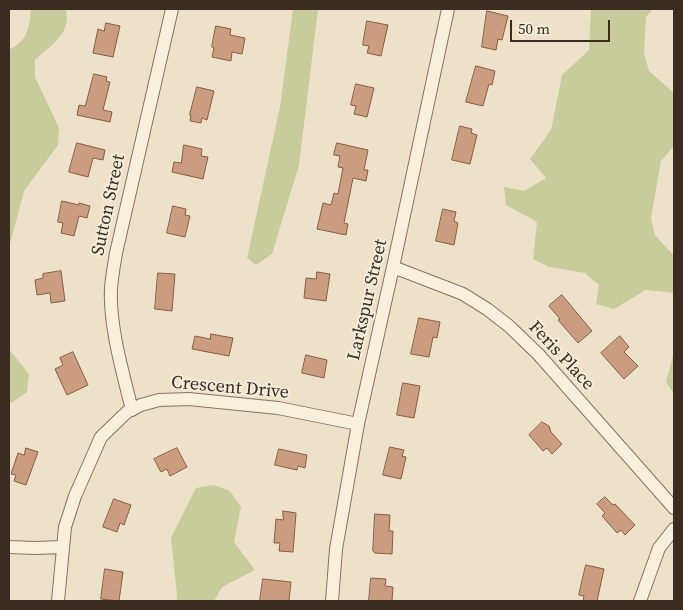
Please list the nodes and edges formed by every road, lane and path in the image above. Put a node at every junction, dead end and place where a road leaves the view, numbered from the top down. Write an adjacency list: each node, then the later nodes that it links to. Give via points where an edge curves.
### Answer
1 (172, 9): 4 (street, Sutton Street, via 116,253 111,288 121,365)
2 (448, 9): 3 (street, Larkspur Street)
3 (393, 267): 5 (street, Larkspur Street); 6 (street, Feris Place, via 463,294 509,326 539,355)
4 (132, 410): 5 (street, Crescent Drive, via 160,400 189,399 278,408); 9 (street, Crescent Drive, via 101,436 75,496)
5 (358, 424): 11 (street, Larkspur Street, via 336,549)
6 (674, 508)
7 (674, 529): 12 (street, via 659,548)
8 (9, 547): 9 (street)
9 (62, 547): 10 (street, Crescent Drive)
10 (58, 601)
11 (332, 601)
12 (640, 601)

